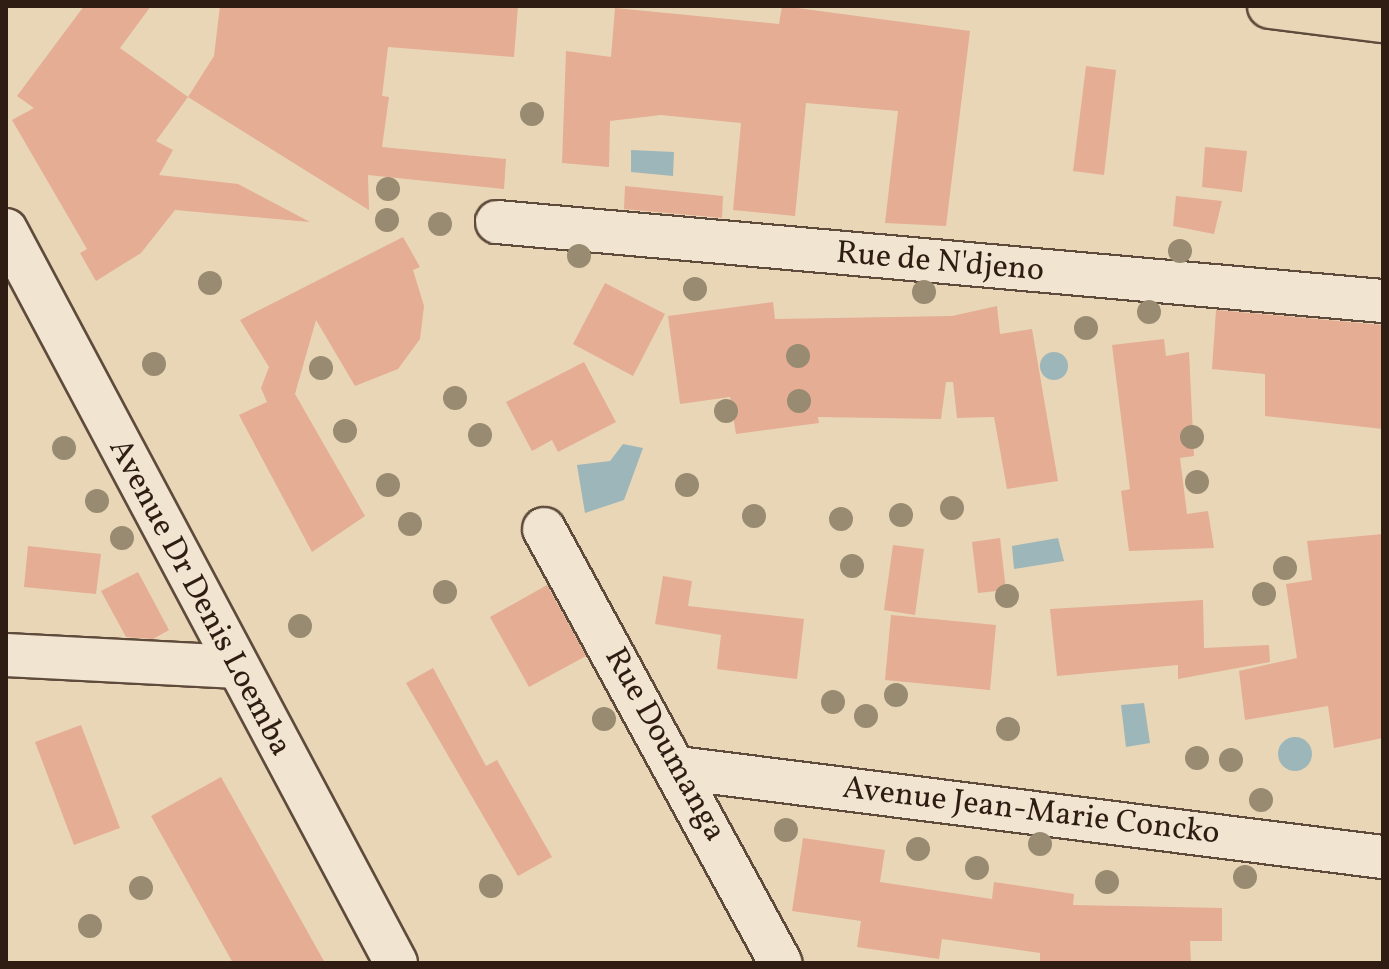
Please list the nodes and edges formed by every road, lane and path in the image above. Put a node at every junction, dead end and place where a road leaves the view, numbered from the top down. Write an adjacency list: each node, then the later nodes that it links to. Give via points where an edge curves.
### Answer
1 (1270, 6): 2 (main road)
2 (1383, 20)
3 (497, 222): 5 (street, Rue de N'djeno)
4 (6, 230): 8 (street, Avenue Dr Denis Loemba)
5 (1383, 301)
6 (544, 529): 9 (street, Rue Doumanga)
7 (6, 655): 8 (street)
8 (233, 667): 11 (street, Avenue Dr Denis Loemba)
9 (678, 768): 10 (street, Avenue Jean-Marie Concko); 12 (street, Rue Doumanga)
10 (1383, 857)
11 (396, 963)
12 (781, 963)

